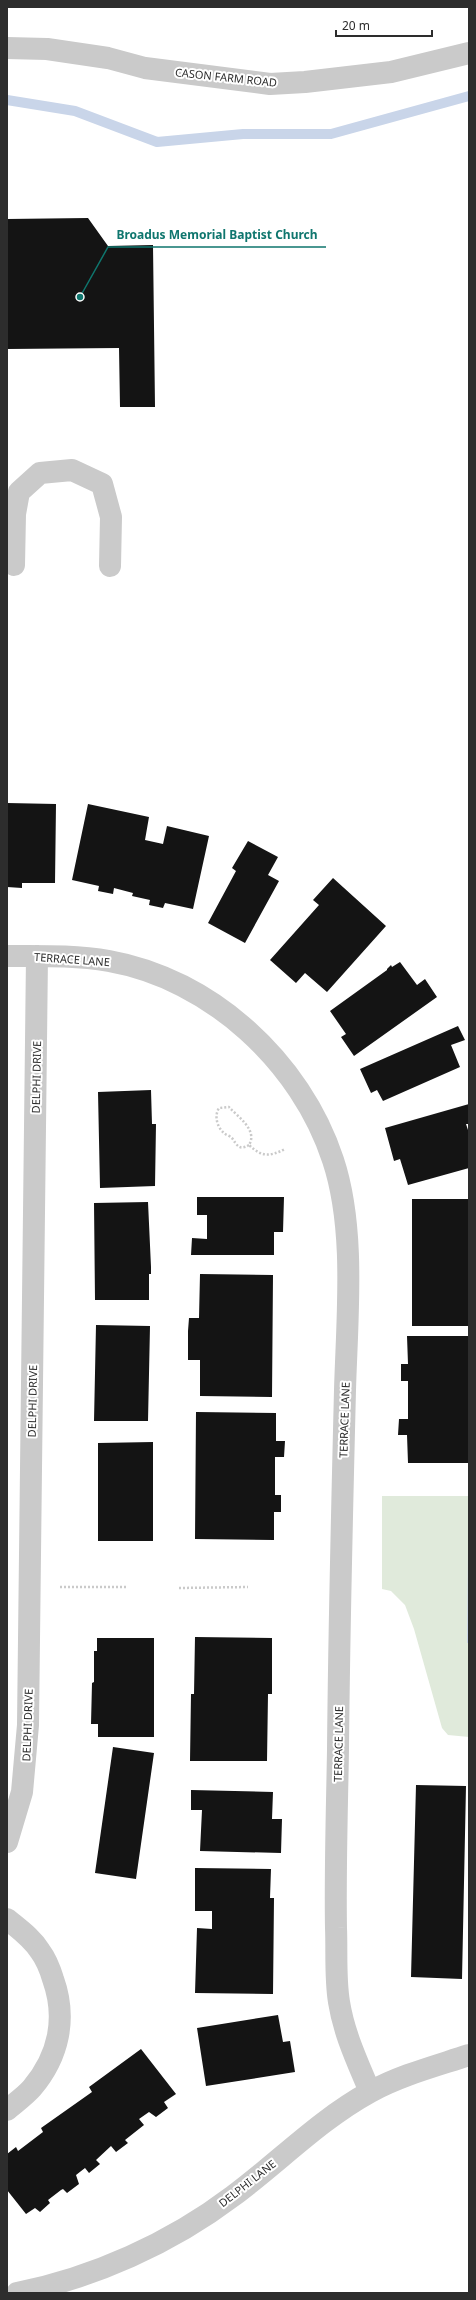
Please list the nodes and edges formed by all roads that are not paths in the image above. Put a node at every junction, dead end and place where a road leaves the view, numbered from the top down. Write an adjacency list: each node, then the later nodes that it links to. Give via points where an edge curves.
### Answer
1 (7, 48): 2 (street, CASON FARM ROAD, via 46,49 108,58 145,68 270,84 391,72)
2 (469, 53)
3 (14, 565): 4 (street, via 15,514 19,492 40,473 72,470 102,484 111,518)
4 (110, 566)
5 (7, 956): 6 (street, TERRACE LANE)
6 (37, 956): 7 (street, DELPHI DRIVE, via 28,1725 22,1792); 10 (street, TERRACE LANE, via 108,961 138,968 164,977 217,1007 264,1047 281,1067 311,1111 332,1157 344,1209 347,1305 340,1589 337,1978 338,2000 343,2019)
7 (7, 1842)
8 (7, 1919): 11 (street, via 28,1936 41,1951 54,1983 61,2013 57,2043 51,2058 32,2088)
9 (469, 2055): 10 (street, DELPHI LANE, via 417,2072)
10 (370, 2092): 12 (street, DELPHI LANE, via 330,2118 232,2196 178,2232 106,2266 50,2287)
11 (7, 2110)
12 (17, 2293)

